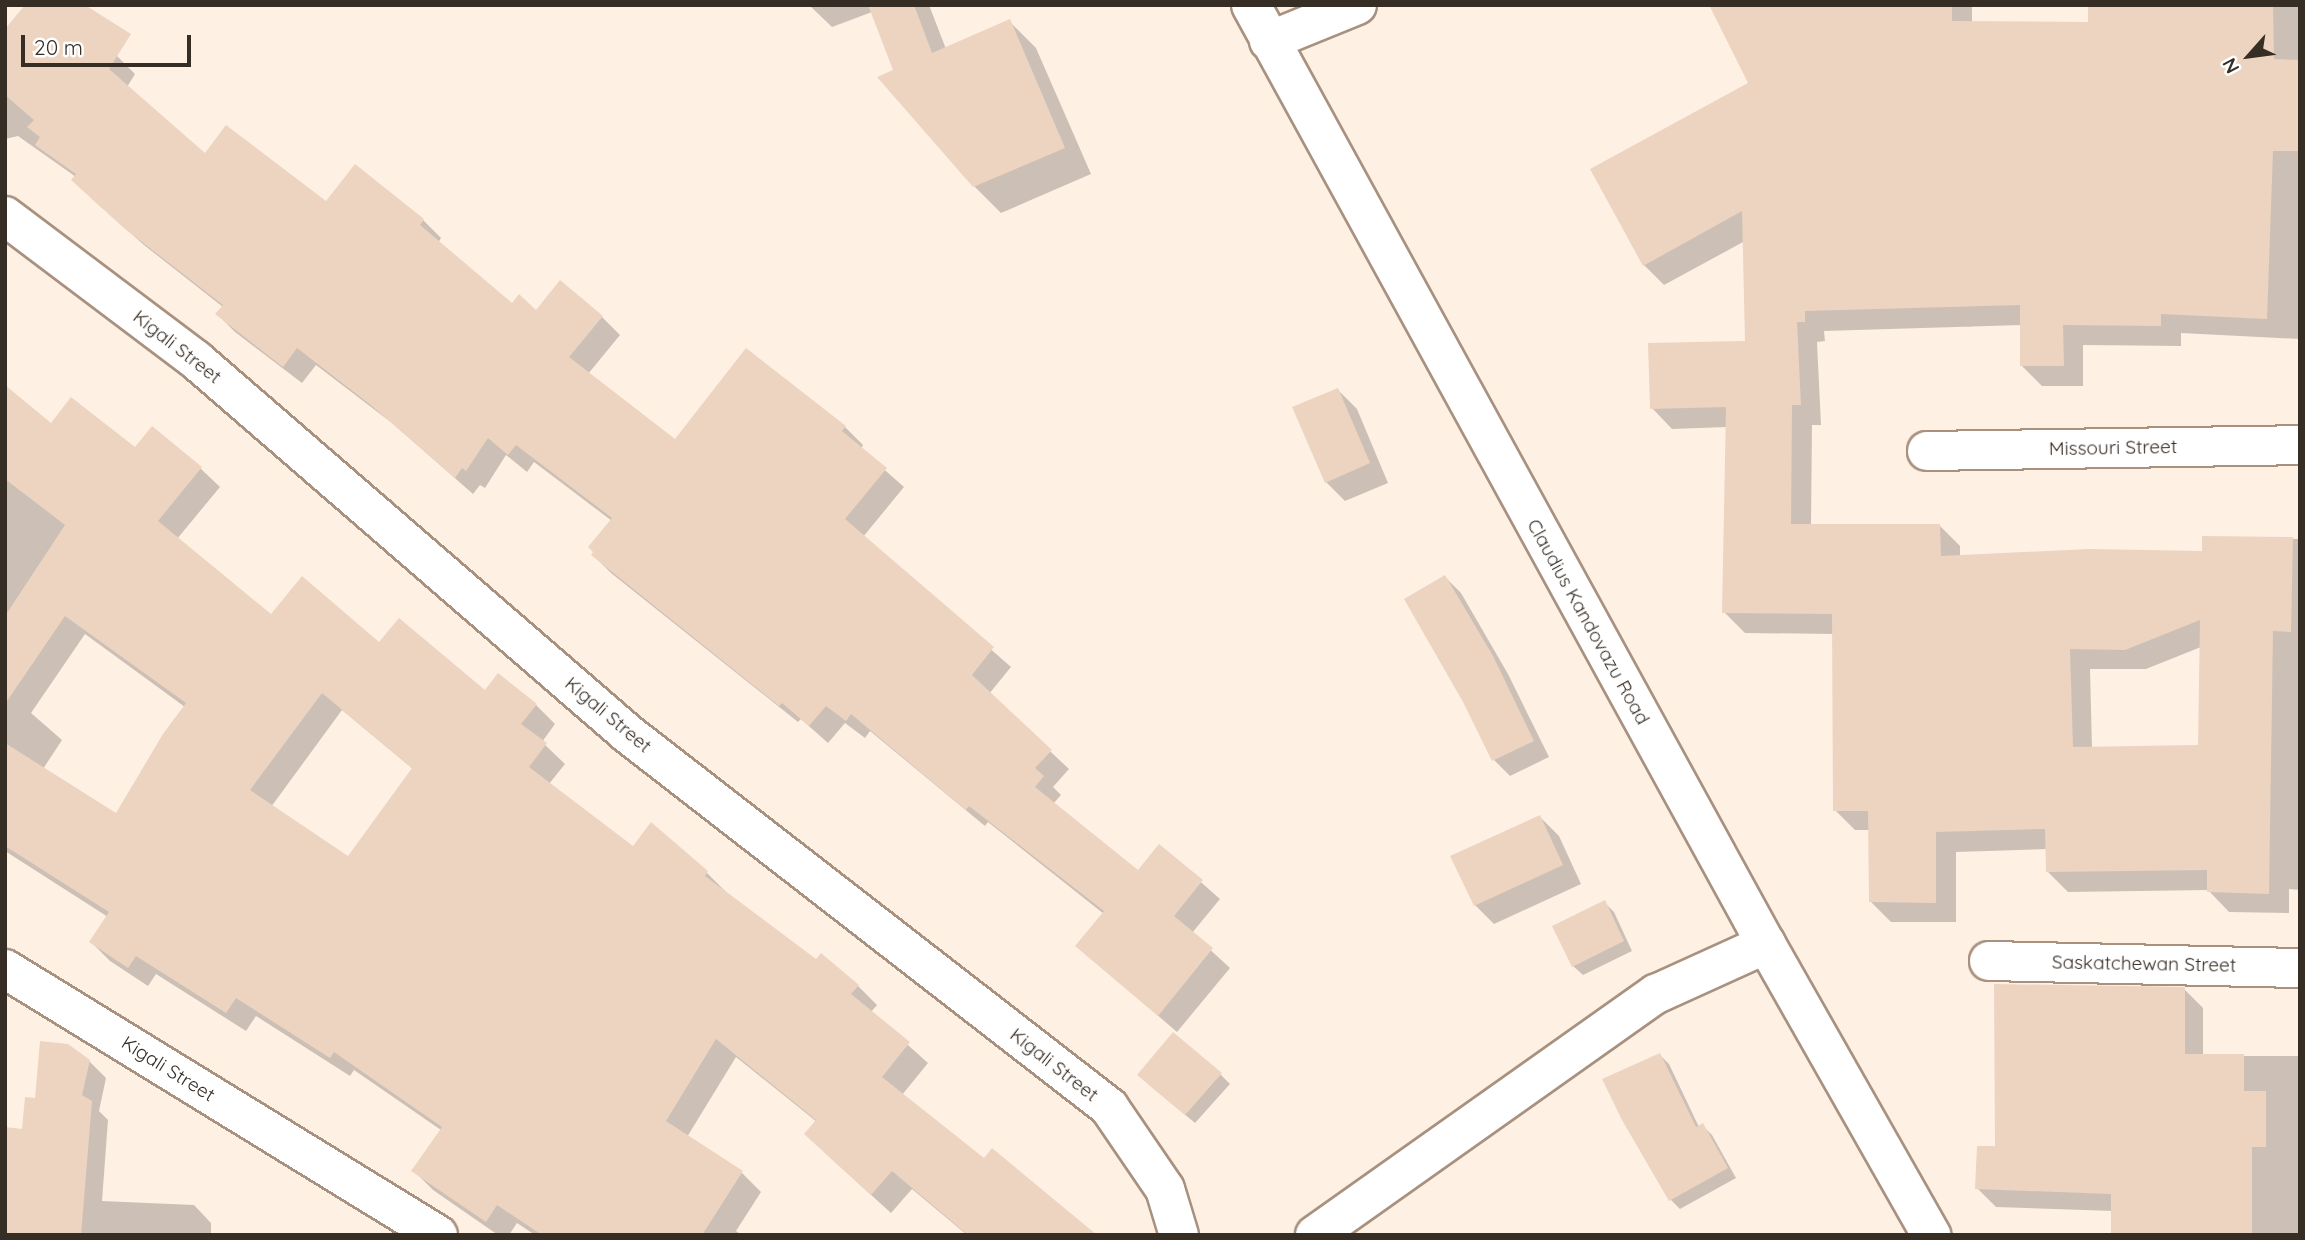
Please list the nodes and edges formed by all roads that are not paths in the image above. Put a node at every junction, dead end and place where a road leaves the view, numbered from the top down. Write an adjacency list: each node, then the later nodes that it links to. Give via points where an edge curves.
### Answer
1 (1251, 5): 3 (street, Claudius Kandovazu Road)
2 (1357, 5): 3 (street)
3 (1269, 41): 7 (street, Claudius Kandovazu Road)
4 (5, 216): 12 (street, Kigali Street, via 196,360 628,734 1109,1107 1165,1189)
5 (2300, 445): 6 (street, Missouri Street)
6 (1927, 451)
7 (1766, 944): 13 (street, via 1656,994); 14 (street, Claudius Kandovazu Road)
8 (1989, 961): 9 (street, Saskatchewan Street)
9 (2300, 968)
10 (5, 970): 11 (street, Kigali Street)
11 (438, 1235)
12 (1179, 1235)
13 (1315, 1235)
14 (1931, 1235)

